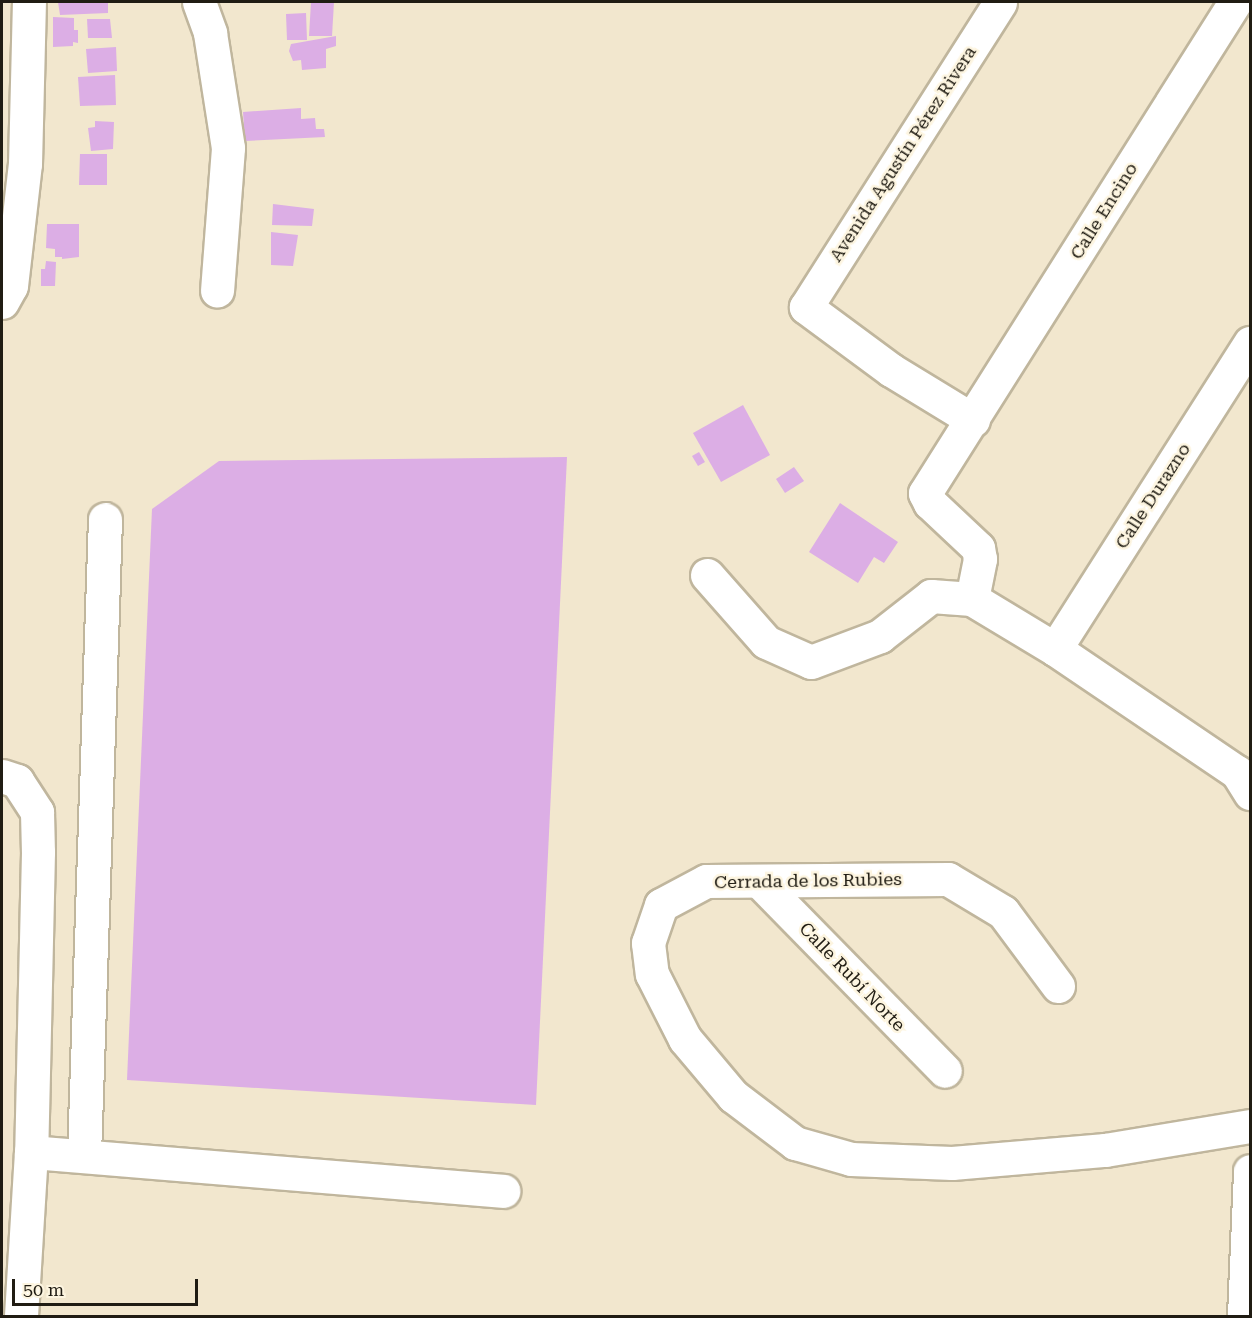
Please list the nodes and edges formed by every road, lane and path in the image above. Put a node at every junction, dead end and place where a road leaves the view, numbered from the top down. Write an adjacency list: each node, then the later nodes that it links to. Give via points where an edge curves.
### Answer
1 (29, 2): 6 (street, via 26,164 11,286)
2 (199, 2): 5 (street, via 210,33 228,148)
3 (1000, 2): 8 (street, Avenida Agustín Pérez Rivera, via 806,306 891,370)
4 (1235, 2): 8 (street, Calle Encino)
5 (217, 291)
6 (2, 302)
7 (1251, 343): 12 (street, Calle Durazno)
8 (973, 420): 11 (street, Calle Encino, via 925,493 930,503 978,548 980,559)
9 (105, 519): 20 (street)
10 (707, 575): 11 (street, via 766,642 810,662 880,636 931,596)
11 (972, 599): 12 (street)
12 (1055, 649): 14 (street, via 1237,772)
13 (2, 776): 19 (street, via 17,781 37,812)
14 (1251, 793)
15 (760, 882): 16 (street, Cerrada de los Rubies, via 948,879 1004,912); 17 (street, Calle Rubí Norte); 18 (street, Cerrada de los Rubies, via 706,881 661,905 648,943 649,953 652,974 685,1039 733,1096 795,1143 851,1160 952,1163 1105,1150)
16 (1058, 987)
17 (945, 1071)
18 (1251, 1126)
19 (31, 1152): 20 (street); 23 (street)
20 (84, 1155): 22 (street)
21 (1251, 1171): 24 (street)
22 (504, 1191)
23 (21, 1317)
24 (1244, 1317)

